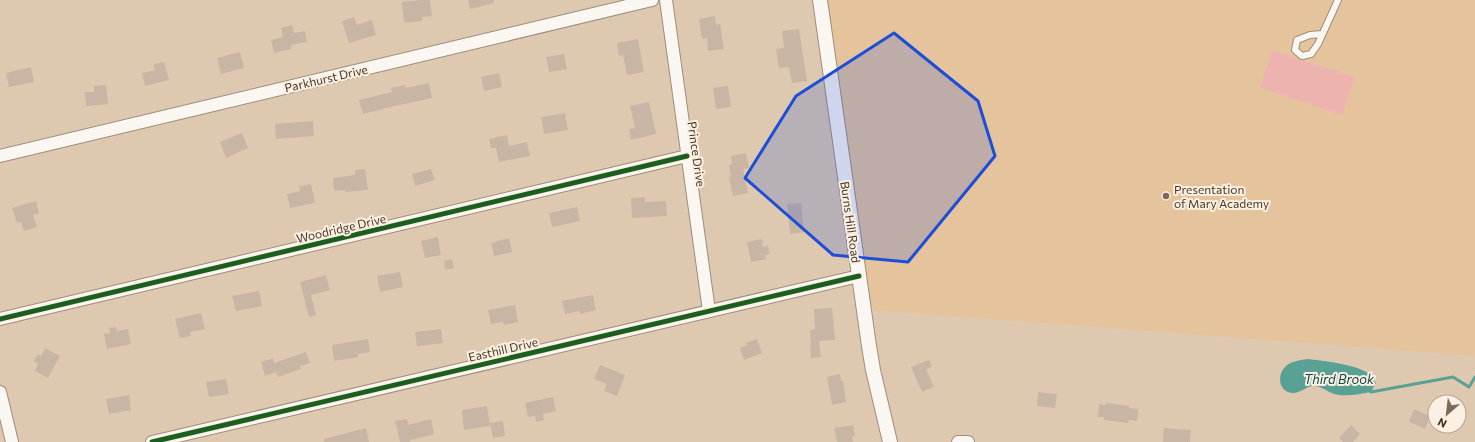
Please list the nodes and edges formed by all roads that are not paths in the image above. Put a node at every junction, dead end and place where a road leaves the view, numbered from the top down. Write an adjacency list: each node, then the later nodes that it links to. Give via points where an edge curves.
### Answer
1 (652, 0): 6 (street, Parkhurst Drive)
2 (666, 0): 7 (street, Prince Drive)
3 (820, 0): 8 (street, Burns Hill Road)
4 (1338, 0): 5 (lane)
5 (1322, 34): 5 (lane, via 1297,40 1295,50 1302,56 1311,54)
6 (0, 156)
7 (687, 156): 9 (street, Prince Drive); 10 (street, Woodridge Drive)
8 (858, 276): 9 (street, Easthill Drive); 14 (street, Burns Hill Road, via 873,370)
9 (709, 312): 13 (street, Easthill Drive)
10 (0, 319)
11 (0, 392): 12 (street)
12 (12, 442)
13 (152, 442)
14 (890, 442)
15 (958, 442): 16 (street)
16 (968, 442)

